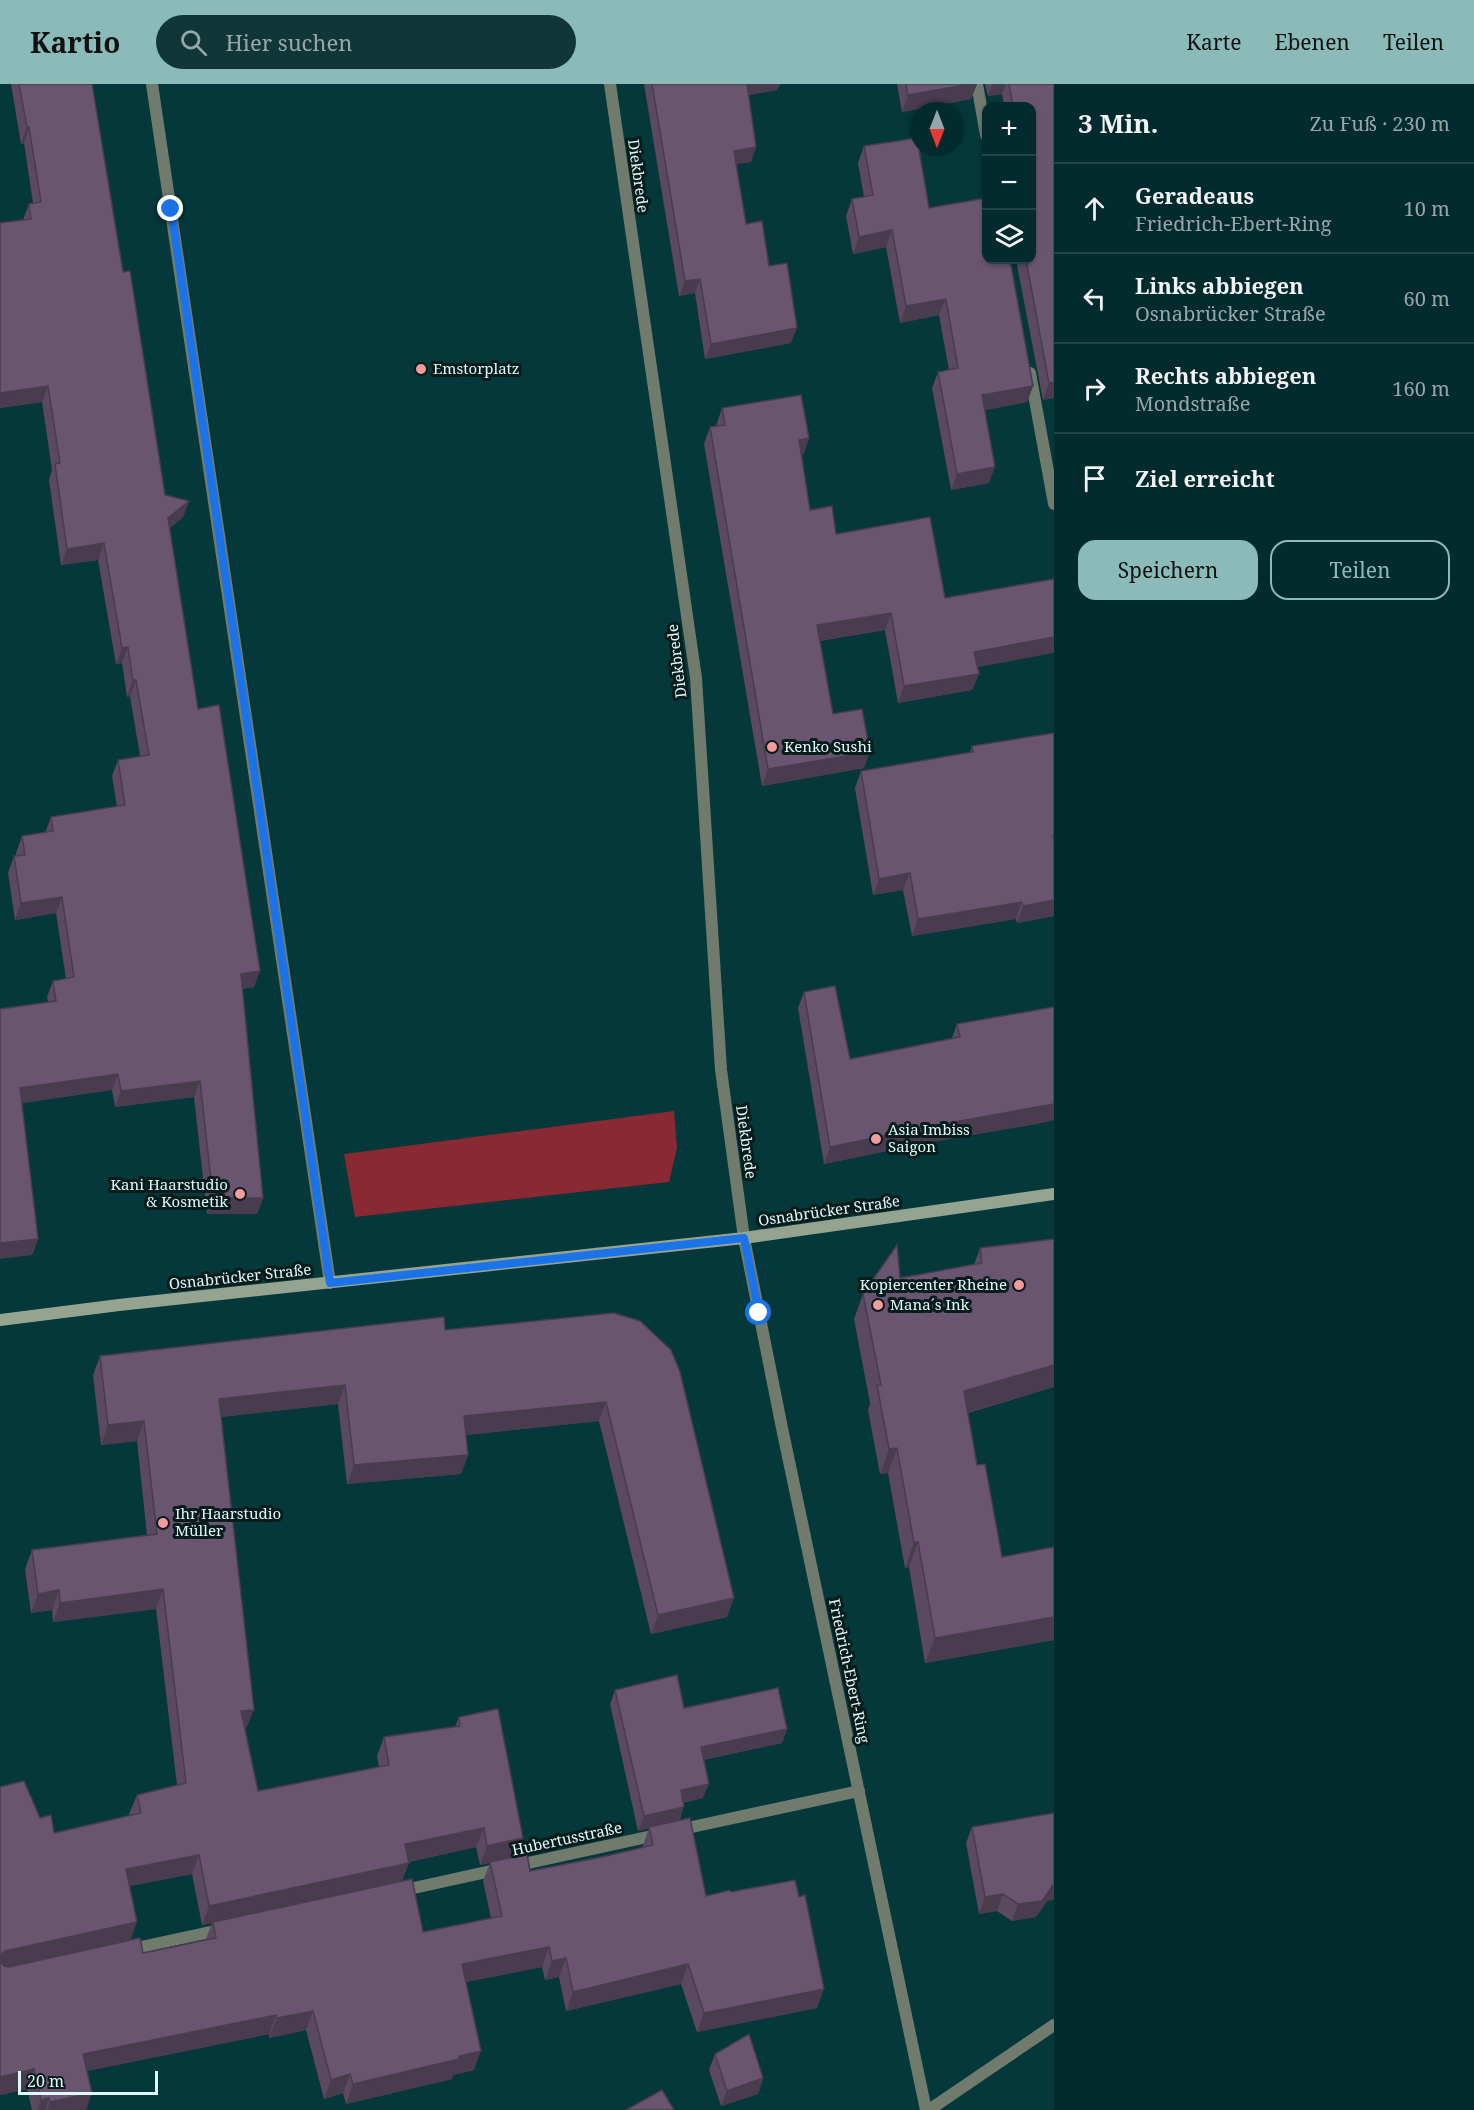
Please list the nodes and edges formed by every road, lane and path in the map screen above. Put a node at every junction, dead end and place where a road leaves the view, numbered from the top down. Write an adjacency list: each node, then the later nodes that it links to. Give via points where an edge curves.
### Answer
1 (152, 84): 9 (street)
2 (610, 84): 8 (street, Diekbrede, via 696,678 722,1070)
3 (977, 84): 4 (street)
4 (982, 110)
5 (1028, 364): 6 (street)
6 (1054, 504)
7 (1054, 1194): 8 (main road, Osnabrücker Straße)
8 (744, 1238): 9 (main road, Osnabrücker Straße); 11 (street, Friedrich-Ebert-Ring)
9 (330, 1283): 10 (main road, Osnabrücker Straße)
10 (0, 1320)
11 (859, 1791): 12 (street, Hubertusstraße); 16 (street, Friedrich-Ebert-Ring)
12 (383, 1894)
13 (232, 1927): 14 (street)
14 (116, 1952)
15 (1054, 2025): 16 (street)
16 (927, 2110)

